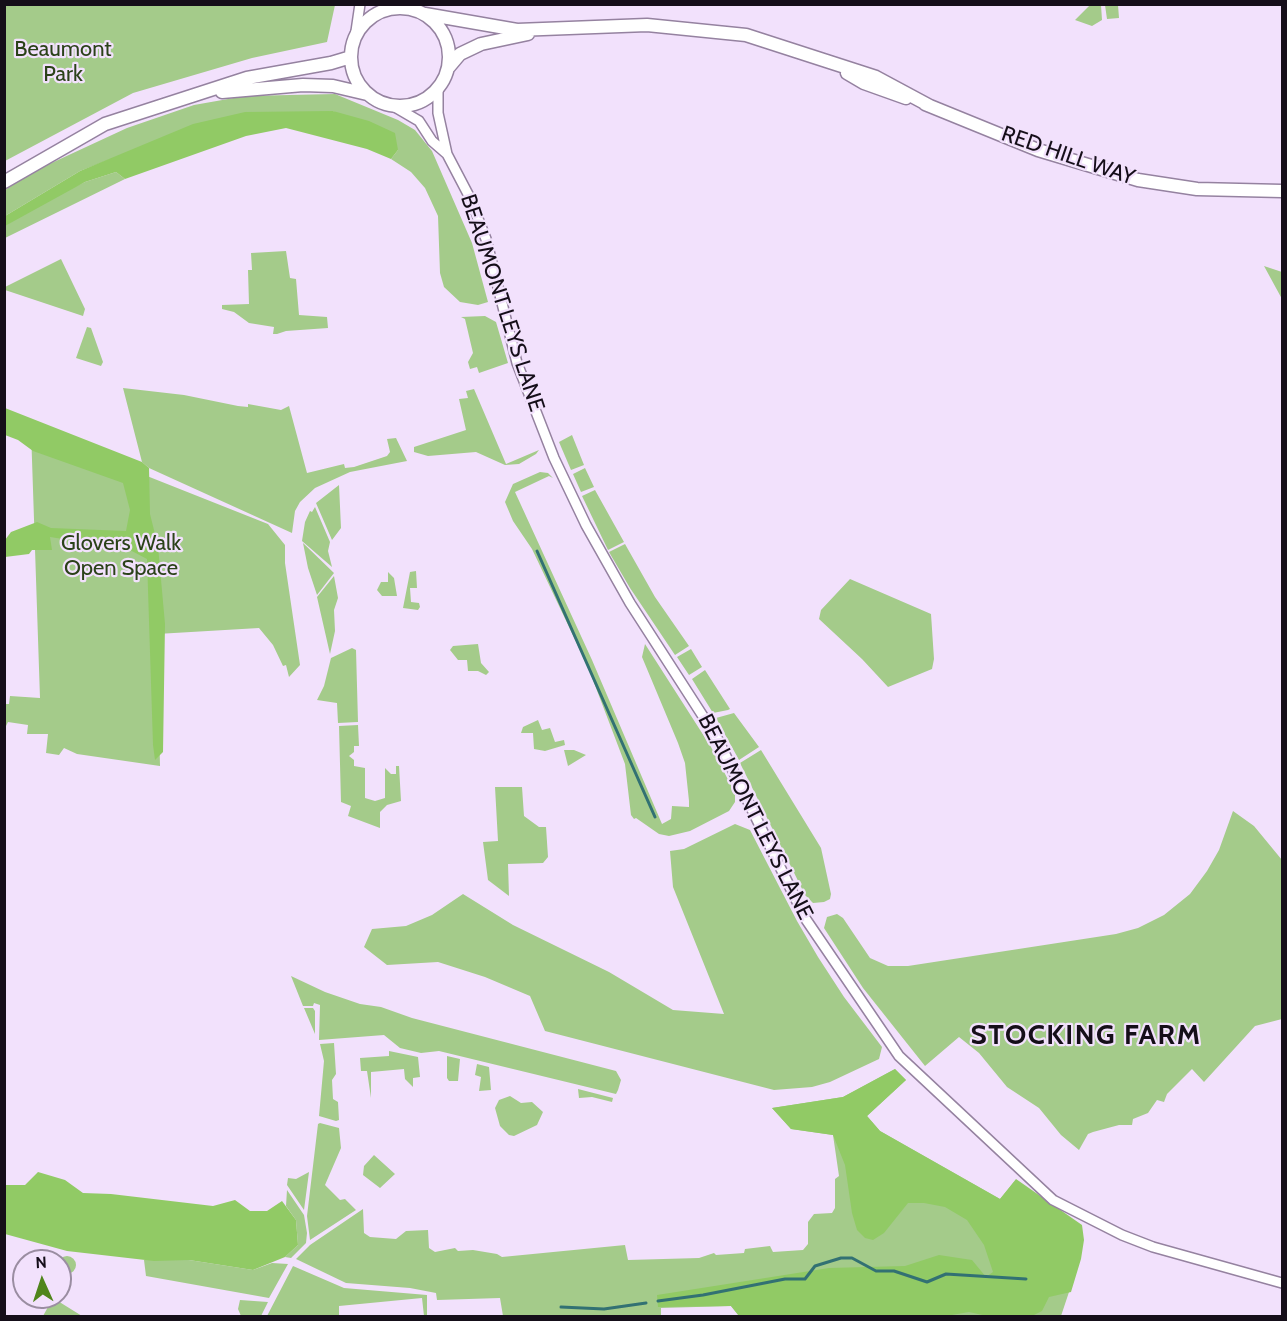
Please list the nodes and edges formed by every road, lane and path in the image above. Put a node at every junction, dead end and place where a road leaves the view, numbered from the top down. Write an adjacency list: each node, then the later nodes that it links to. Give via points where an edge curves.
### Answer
1 (360, 4): 5 (street)
2 (408, 7): 3 (highway); 5 (highway, via 382,11 363,25)
3 (425, 14): 4 (highway, RED HILL WAY, via 487,27); 7 (highway, via 444,34)
4 (541, 31): 7 (highway, RED HILL WAY, via 481,44 460,54); 14 (highway, RED HILL WAY, via 647,26 746,35 891,84 930,106 1038,150 1138,180 1220,191)
5 (355, 38): 6 (highway)
6 (351, 57): 9 (highway, via 247,78); 10 (highway, via 355,78)
7 (449, 67): 8 (highway)
8 (438, 90): 11 (highway, via 415,105); 12 (street, BEAUMONT LEYS LANE, via 438,113)
9 (206, 93): 10 (highway, via 333,86); 13 (highway, via 105,124)
10 (367, 94): 11 (highway)
11 (395, 107): 12 (street, BEAUMONT LEYS LANE, via 419,121 432,141)
12 (447, 154): 15 (street, BEAUMONT LEYS LANE, via 470,196 486,239 517,363 554,458 586,525 630,603 717,738 805,918 899,1056 1053,1200 1153,1247)
13 (4, 182)
14 (1282, 191)
15 (1282, 1283)

